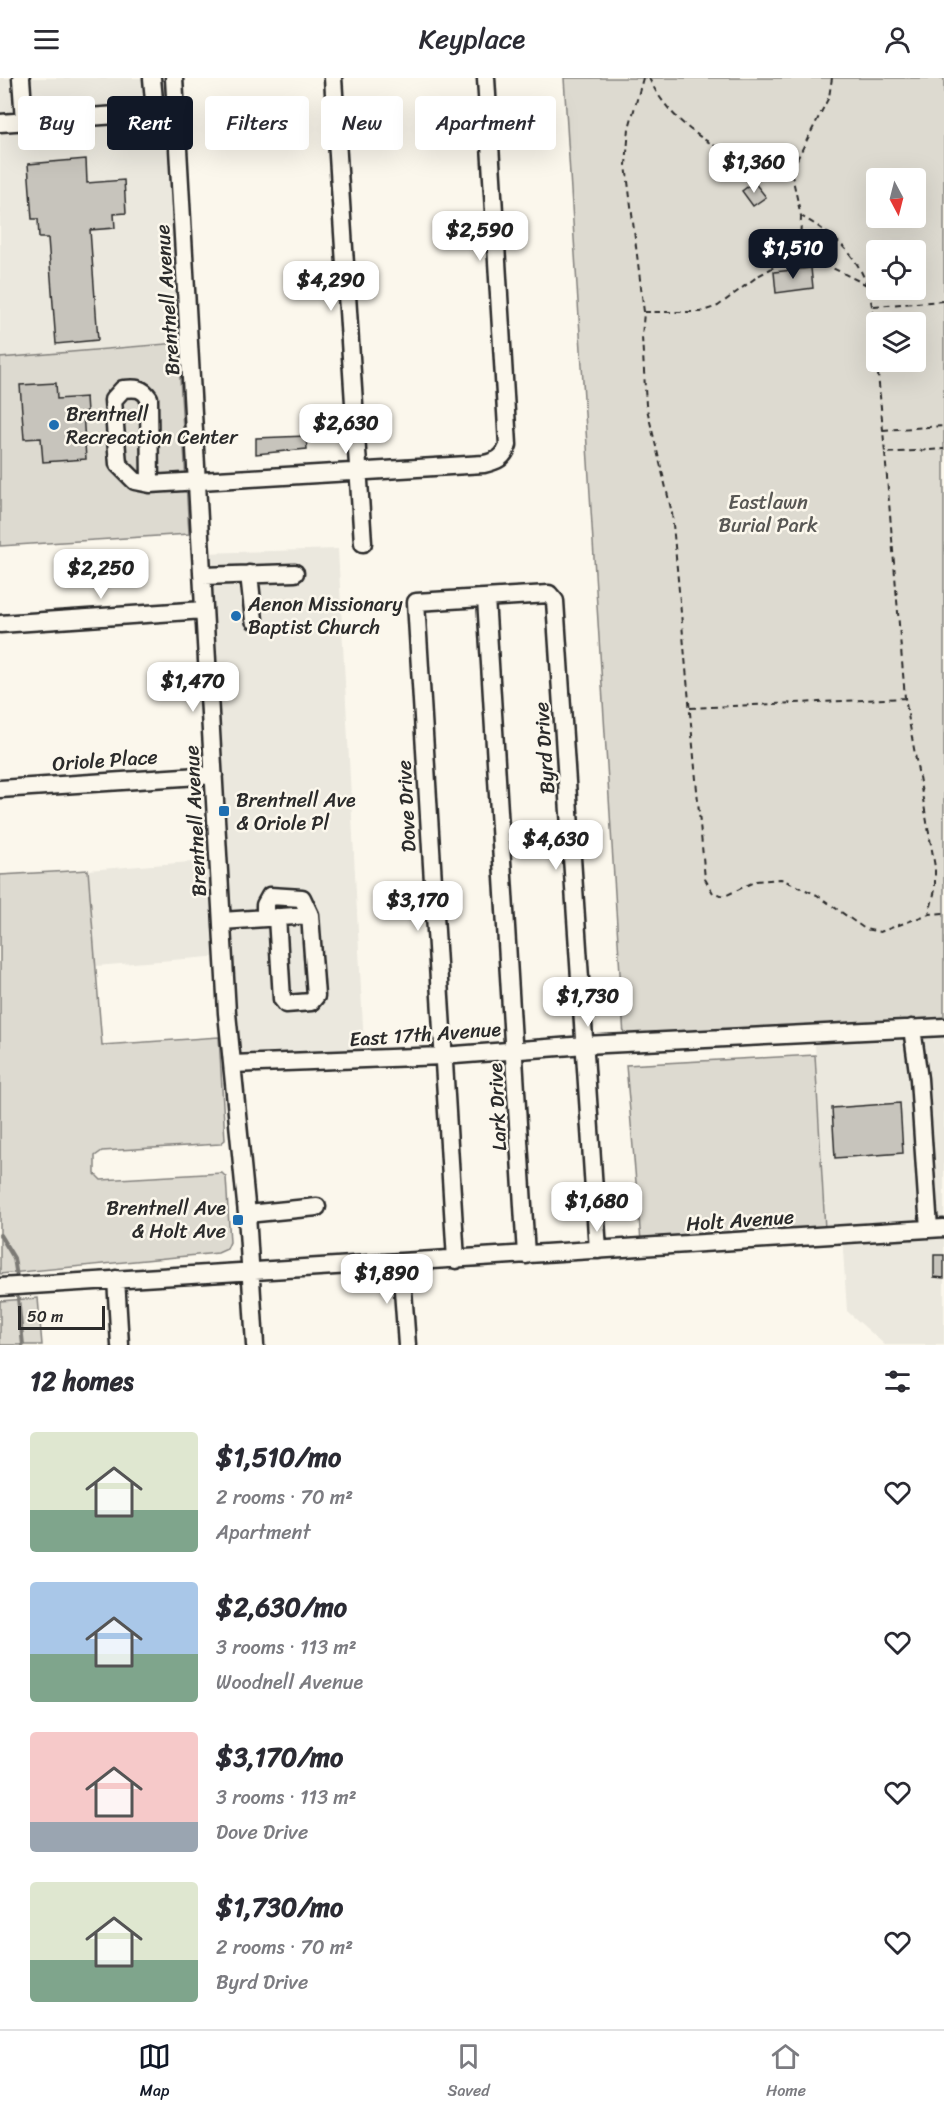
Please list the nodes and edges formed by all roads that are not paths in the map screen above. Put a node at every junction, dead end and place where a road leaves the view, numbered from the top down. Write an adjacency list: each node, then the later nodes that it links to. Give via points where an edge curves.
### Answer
1 (21, 78): 6 (street)
2 (152, 78): 7 (street)
3 (174, 78): 8 (street, Brentnell Avenue)
4 (333, 78): 12 (street)
5 (486, 78): 12 (street, via 508,445 505,454 484,464)
6 (22, 96)
7 (153, 96)
8 (175, 96)
9 (18, 122): 10 (street)
10 (0, 123)
11 (178, 150): 13 (street, Brentnell Avenue)
12 (359, 471): 13 (street); 15 (street)
13 (198, 481): 14 (street); 18 (street, Brentnell Avenue)
14 (150, 484): 14 (street, via 135,481 118,464 113,400 123,389 138,388 149,398)
15 (363, 543)
16 (295, 573): 17 (street)
17 (249, 574): 18 (street); 22 (street)
18 (203, 576): 21 (street, Brentnell Avenue)
19 (486, 598): 20 (street, Byrd Drive); 30 (street, Byrd Drive, via 549,594 555,601); 31 (street, Lark Drive)
20 (416, 602): 32 (street, Dove Drive)
21 (204, 610): 23 (street); 24 (street, Brentnell Avenue)
22 (254, 620)
23 (0, 624)
24 (214, 775): 25 (street, Oriole Place); 27 (street, Brentnell Avenue)
25 (0, 789)
26 (271, 918): 26 (street, via 265,905 270,896 302,898 310,915 316,996 311,1002 286,1004 282,999); 27 (street)
27 (222, 921): 33 (street, Brentnell Avenue)
28 (944, 1027): 29 (street, East 17th Avenue)
29 (912, 1028): 30 (street, East 17th Avenue); 36 (street)
30 (585, 1045): 31 (street, East 17th Avenue); 37 (street, Byrd Drive)
31 (515, 1049): 32 (street, East 17th Avenue); 38 (street, Lark Drive)
32 (442, 1056): 33 (street, East 17th Avenue); 39 (street, Dove Drive)
33 (233, 1064): 35 (street, Brentnell Avenue)
34 (317, 1207): 35 (street)
35 (247, 1215): 41 (street, Brentnell Avenue)
36 (936, 1228): 37 (street, Holt Avenue)
37 (598, 1250): 38 (street, Holt Avenue)
38 (526, 1255): 39 (street, Holt Avenue)
39 (456, 1260): 40 (street, Holt Avenue)
40 (401, 1263): 41 (street, Holt Avenue); 46 (street)
41 (251, 1271): 42 (street, Holt Avenue); 45 (street, Brentnell Avenue)
42 (116, 1279): 43 (street, Holt Avenue); 44 (street)
43 (0, 1287)
44 (120, 1345)
45 (255, 1345)
46 (407, 1345)

